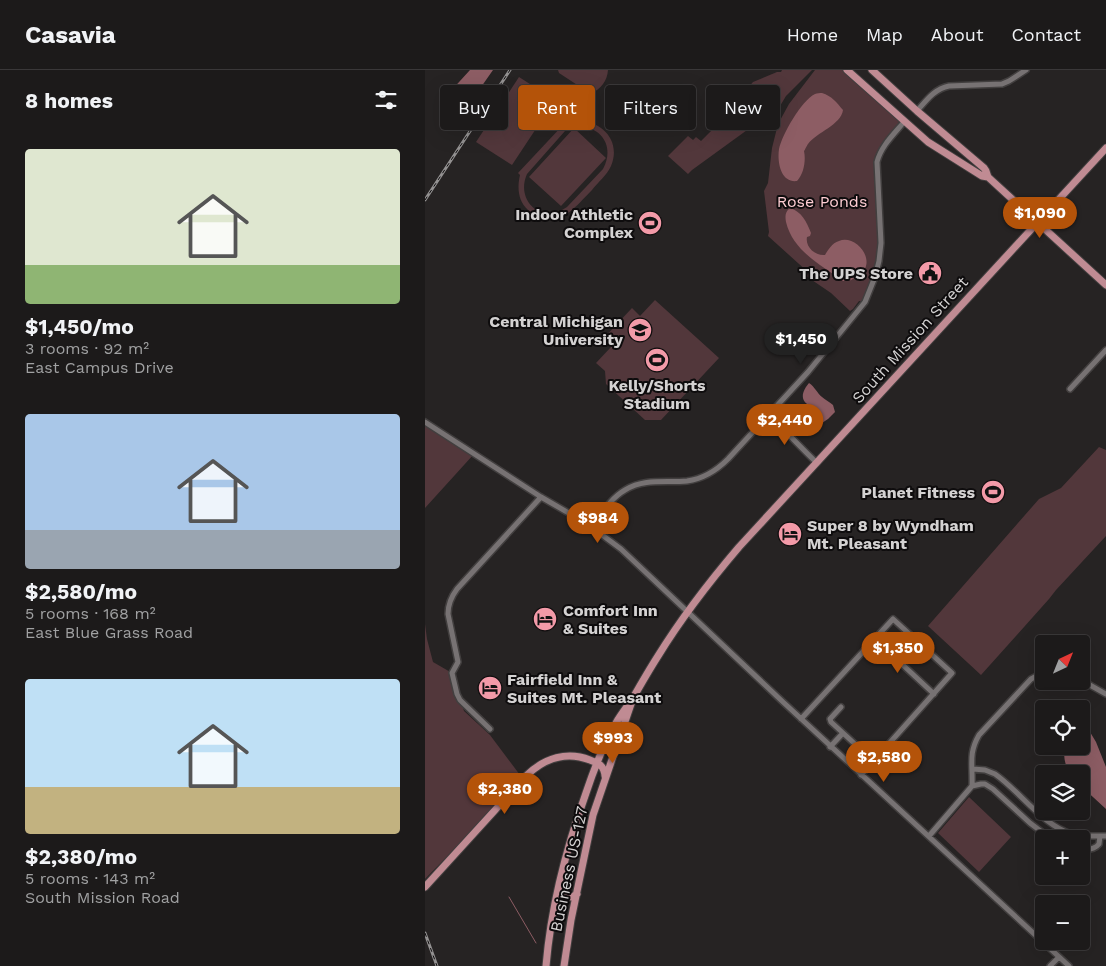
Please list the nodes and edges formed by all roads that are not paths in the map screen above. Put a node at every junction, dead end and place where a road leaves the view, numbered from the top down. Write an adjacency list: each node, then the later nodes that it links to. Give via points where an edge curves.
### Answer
1 (847, 70): 5 (main road)
2 (872, 70): 4 (main road)
3 (1026, 70): 4 (street, via 1002,84 940,88)
4 (917, 111): 6 (main road)
5 (903, 122): 8 (main road); 14 (street, via 878,156 881,243 879,261 865,302)
6 (955, 144): 8 (main road, via 951,153); 9 (main road, via 986,170)
7 (1106, 148): 10 (main road, South Mission Street)
8 (943, 152): 9 (main road)
9 (988, 177): 10 (main road)
10 (1037, 222): 11 (main road); 16 (main road, South Mission Street)
11 (1106, 285)
12 (1106, 350): 13 (street)
13 (1070, 389)
14 (769, 415): 16 (street); 18 (street, via 712,472 688,481 655,481 633,486 616,497)
15 (425, 422): 17 (street)
16 (817, 463): 19 (main road, South Mission Street, via 713,577)
17 (541, 497): 18 (street); 28 (street, via 457,589 448,609 458,662 452,673 457,694)
18 (591, 527): 19 (street, via 627,554)
19 (688, 612): 25 (main road, South Mission Street); 27 (street)
20 (875, 639): 23 (street); 23 (street, via 893,619 952,673); 27 (street)
21 (1035, 677): 33 (street, via 979,735 972,752)
22 (1090, 685): 24 (street)
23 (934, 694): 34 (street)
24 (1106, 694)
25 (632, 699): 32 (main road, South Mission Street, via 615,724); 35 (main road, South Mission Street)
26 (841, 707): 29 (street, via 830,719)
27 (801, 719): 31 (street)
28 (490, 729)
29 (843, 733): 30 (street); 31 (street)
30 (856, 745)
31 (831, 746): 34 (street)
32 (597, 762): 35 (main road, via 603,768); 42 (main road, Business US-127); 43 (main road, via 571,755 557,757 538,766)
33 (973, 769): 36 (street); 39 (street, via 995,774 1065,832)
34 (861, 775): 38 (street)
35 (605, 779): 44 (main road, Business US-127, via 593,815)
36 (972, 786): 37 (street, via 985,784 993,789); 38 (street)
37 (1039, 830)
38 (929, 836): 45 (street)
39 (1100, 836): 40 (street); 41 (street, via 1099,844)
40 (1106, 836)
41 (1090, 849)
42 (560, 882): 44 (main road, via 567,896); 46 (main road, Business US-127)
43 (425, 888)
44 (577, 894): 47 (main road, Business US-127)
45 (1059, 957): 48 (street); 49 (street)
46 (546, 966)
47 (564, 966)
48 (1051, 966)
49 (1069, 966)

